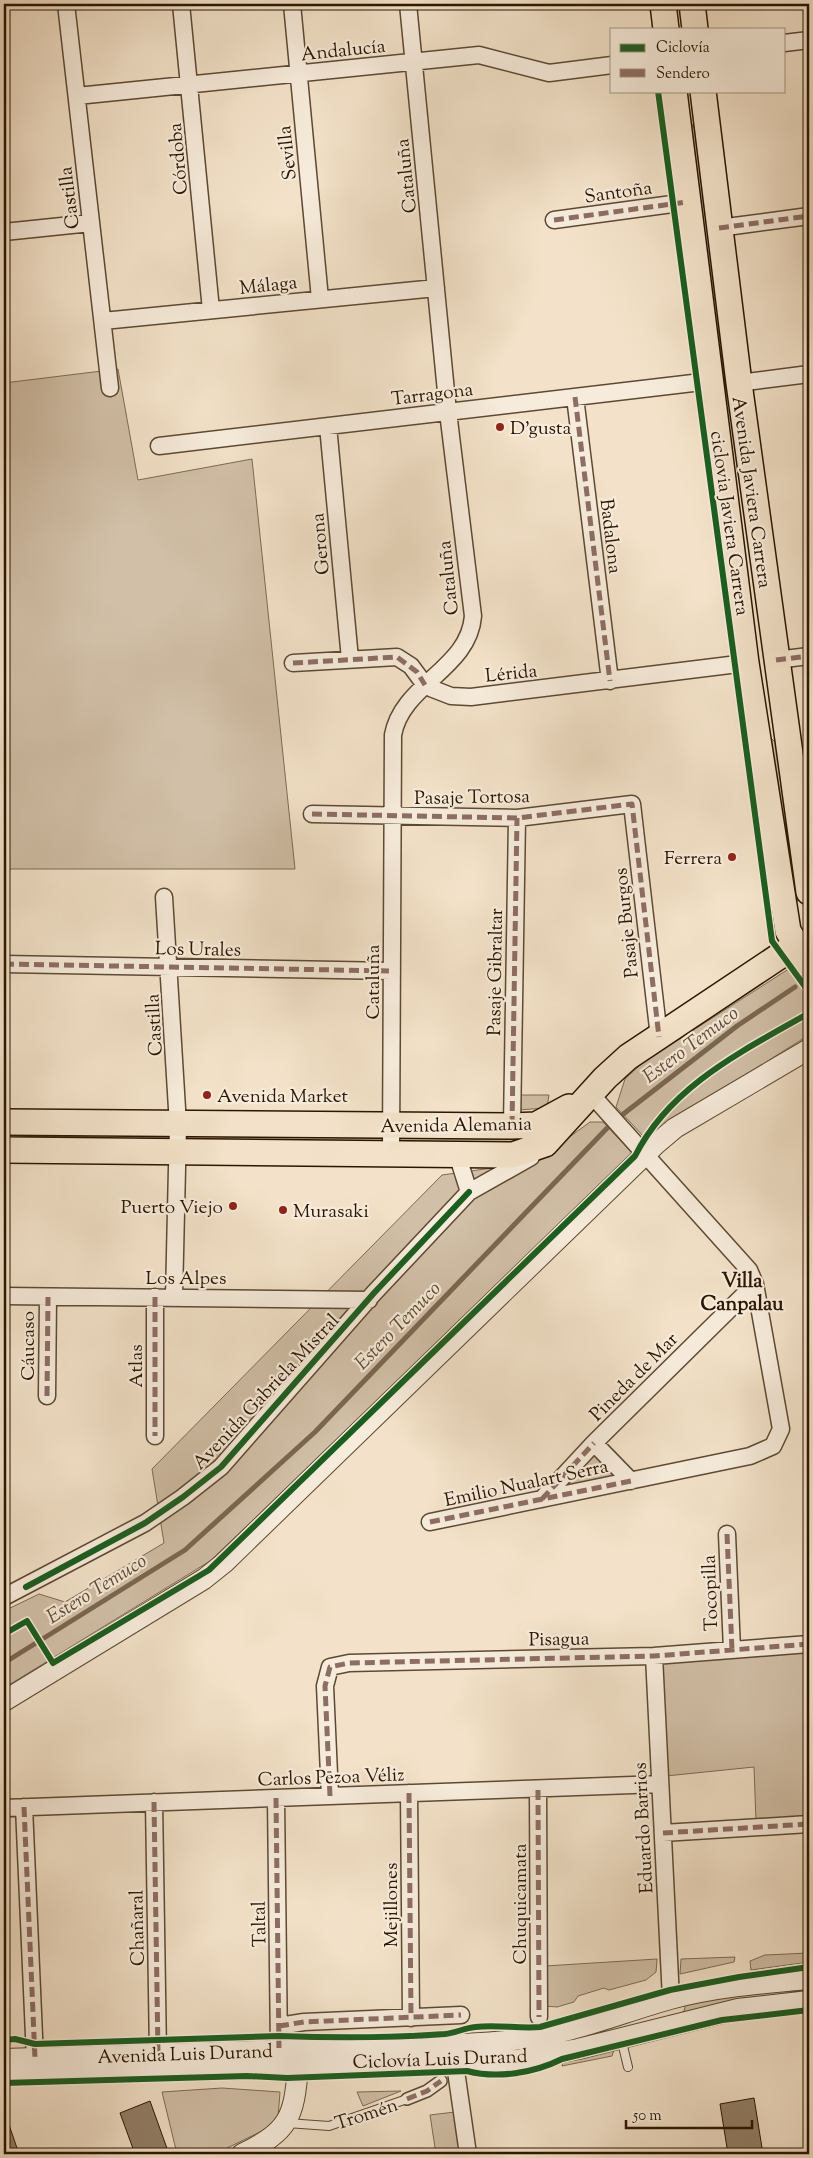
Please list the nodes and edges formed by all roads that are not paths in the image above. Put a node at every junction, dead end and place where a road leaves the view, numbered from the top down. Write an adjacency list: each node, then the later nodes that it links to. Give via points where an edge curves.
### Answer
1 (66, 4): 17 (street, Castilla)
2 (181, 4): 14 (street, Córdoba)
3 (292, 4): 13 (street, Sevilla)
4 (408, 4): 11 (street, Cataluña)
5 (663, 4): 7 (main road)
6 (692, 4): 8 (main road)
7 (666, 28)
8 (695, 28)
9 (809, 40): 10 (street)
10 (786, 43)
11 (413, 62): 12 (street, Andalucía, via 479,55 549,73); 13 (street, Andalucía); 24 (street, Cataluña)
12 (610, 65)
13 (298, 73): 14 (street, Andalucía); 25 (street, Sevilla)
14 (190, 84): 17 (street, Andalucía); 26 (street, Córdoba)
15 (674, 92): 18 (main road, Avenida Javiera Carrera)
16 (703, 92): 22 (main road, Avenida Javiera Carrera)
17 (77, 96): 21 (street, Castilla)
18 (687, 202): 20 (street, Santoña); 28 (main road, Avenida Javiera Carrera)
19 (809, 216): 22 (street)
20 (554, 220)
21 (91, 223): 23 (street); 27 (street, Castilla)
22 (720, 228): 31 (main road, Avenida Javiera Carrera)
23 (4, 232)
24 (436, 288): 25 (street, Málaga); 34 (street, Cataluña)
25 (320, 299): 26 (street, Málaga)
26 (212, 310): 27 (street, Málaga)
27 (103, 321): 32 (street, Castilla)
28 (705, 344): 30 (main road, Avenida Javiera Carrera); 31 (main road)
29 (809, 374): 31 (street)
30 (710, 381): 33 (street, Tarragona); 35 (main road, Avenida Javiera Carrera)
31 (739, 383): 35 (main road, via 724,396); 40 (main road, Avenida Javiera Carrera)
32 (110, 388)
33 (575, 396): 34 (street, Tarragona); 43 (street, Badalona)
34 (448, 412): 36 (street, Tarragona); 44 (street, Cataluña, via 472,626 461,650)
35 (714, 416): 42 (main road, Avenida Javiera Carrera)
36 (328, 426): 37 (street, Tarragona); 39 (street, Gerona)
37 (158, 446)
38 (809, 656): 40 (street)
39 (350, 659): 41 (street, Lérida); 44 (street, Lérida, via 397,657 417,672)
40 (776, 660): 45 (main road, Avenida Javiera Carrera)
41 (293, 663)
42 (746, 663): 43 (street, Lérida); 45 (main road, via 766,674); 52 (main road, Avenida Javiera Carrera, via 788,931)
43 (610, 681): 44 (street, Lérida, via 471,697 451,696)
44 (425, 685): 48 (street, Cataluña, via 403,709 395,725)
45 (780, 687): 50 (main road, Avenida Javiera Carrera)
46 (632, 804): 49 (street, Pasaje Tortosa); 56 (street, Pasaje Burgos)
47 (312, 814): 48 (street, Pasaje Tortosa)
48 (393, 817): 49 (street, Pasaje Tortosa); 55 (street, Cataluña)
49 (517, 818): 62 (street, Pasaje Gibraltar)
50 (809, 892)
51 (164, 897): 54 (street, Castilla)
52 (803, 955): 56 (main road)
53 (4, 964): 54 (street, Los Urales)
54 (170, 968): 55 (street, Los Urales); 60 (street, Castilla)
55 (392, 970): 61 (street, Cataluña)
56 (659, 1037): 58 (main road, via 628,1058)
57 (809, 1049): 64 (street)
58 (596, 1100): 62 (main road, Avenida Alemania, via 536,1125); 63 (main road, Avenida Alemania); 64 (street, Emilio Nualart Serra)
59 (4, 1122): 60 (main road, Avenida Alemania)
60 (178, 1125): 61 (main road, Avenida Alemania); 66 (street, Castilla)
61 (391, 1126): 62 (main road, Avenida Alemania); 67 (street, Cataluña)
62 (512, 1126)
63 (545, 1144): 68 (main road, Avenida Alemania, via 512,1154); 69 (street, Avenida Gabriela Mistral, via 534,1155)
64 (641, 1148): 70 (street, Emilio Nualart Serra, via 749,1270); 87 (street, via 217,1568)
65 (4, 1150): 66 (main road, Avenida Alemania)
66 (177, 1151): 67 (main road, Avenida Alemania); 74 (street)
67 (391, 1153): 68 (main road, Avenida Alemania)
68 (457, 1154): 69 (street)
69 (469, 1192): 75 (street, Avenida Gabriela Mistral)
70 (755, 1284): 78 (street, Pineda de Mar); 79 (street, Emilio Nualart Serra, via 781,1429 773,1446 750,1456)
71 (4, 1296): 72 (street, Los Alpes)
72 (48, 1297): 73 (street, Los Alpes); 76 (street, Cáucaso)
73 (155, 1297): 74 (street, Los Alpes); 77 (street, Atlas)
74 (174, 1297): 75 (street, Los Alpes)
75 (369, 1300): 83 (street, Avenida Gabriela Mistral, via 221,1467 145,1523)
76 (47, 1396)
77 (156, 1436)
78 (594, 1443): 79 (street, Emilio Nualart Serra); 80 (street, Pineda de Mar)
79 (631, 1481): 80 (street, Emilio Nualart Serra)
80 (542, 1499): 81 (street, Emilio Nualart Serra)
81 (430, 1522)
82 (727, 1534): 85 (street, Tocopilla)
83 (4, 1597)
84 (809, 1644): 85 (street, Pisagua)
85 (732, 1650): 86 (street, Pisagua)
86 (654, 1656): 88 (street, Eduardo Barrios); 91 (street, Pisagua, via 330,1666 325,1686)
87 (4, 1701)
88 (660, 1784): 89 (street, Carlos Pezoa Véliz); 97 (street, Eduardo Barrios)
89 (538, 1790): 90 (street, Carlos Pezoa Véliz); 102 (street, Chuquicamata)
90 (409, 1793): 91 (street, Carlos Pezoa Véliz); 103 (street, Mejillones)
91 (330, 1796): 92 (street, Carlos Pezoa Véliz)
92 (276, 1798): 93 (street, Carlos Pezoa Véliz); 105 (street, Taltal)
93 (154, 1802): 94 (street, Carlos Pezoa Véliz); 109 (street, Chañaral)
94 (24, 1807): 95 (street, Carlos Pezoa Véliz); 110 (street)
95 (4, 1808)
96 (809, 1824): 97 (street)
97 (663, 1833): 99 (street, Eduardo Barrios)
98 (809, 1979): 99 (street, Avenida Luis Durand, via 733,1987)
99 (671, 1999): 104 (street, Avenida Luis Durand); 106 (street, via 670,2014 666,2019)
100 (809, 2001): 106 (street, Avenida Luis Durand, via 738,2009)
101 (461, 2015): 103 (street)
102 (540, 2017)
103 (411, 2018): 105 (street)
104 (596, 2023): 107 (street, via 613,2030); 108 (street, Avenida Luis Durand, via 540,2036)
105 (279, 2026): 112 (street, Taltal)
106 (641, 2033): 107 (street, Avenida Luis Durand)
107 (621, 2038): 113 (street, Avenida Luis Durand, via 518,2060); 114 (lane)
108 (448, 2045): 112 (street, Avenida Luis Durand); 113 (street)
109 (158, 2053): 110 (street, Avenida Luis Durand); 112 (street, Avenida Luis Durand)
110 (36, 2058): 111 (street, Avenida Luis Durand)
111 (4, 2059)
112 (288, 2061): 113 (street, Avenida Luis Durand); 115 (street, Avenida Luis Durand); 118 (street, via 295,2102)
113 (456, 2064): 120 (street)
114 (628, 2067)
115 (4, 2075)
116 (441, 2081): 117 (street, Tromén)
117 (407, 2100): 118 (lane, Tromén, via 329,2126)
118 (287, 2123): 119 (street, via 272,2138)
119 (242, 2154)
120 (468, 2154)

